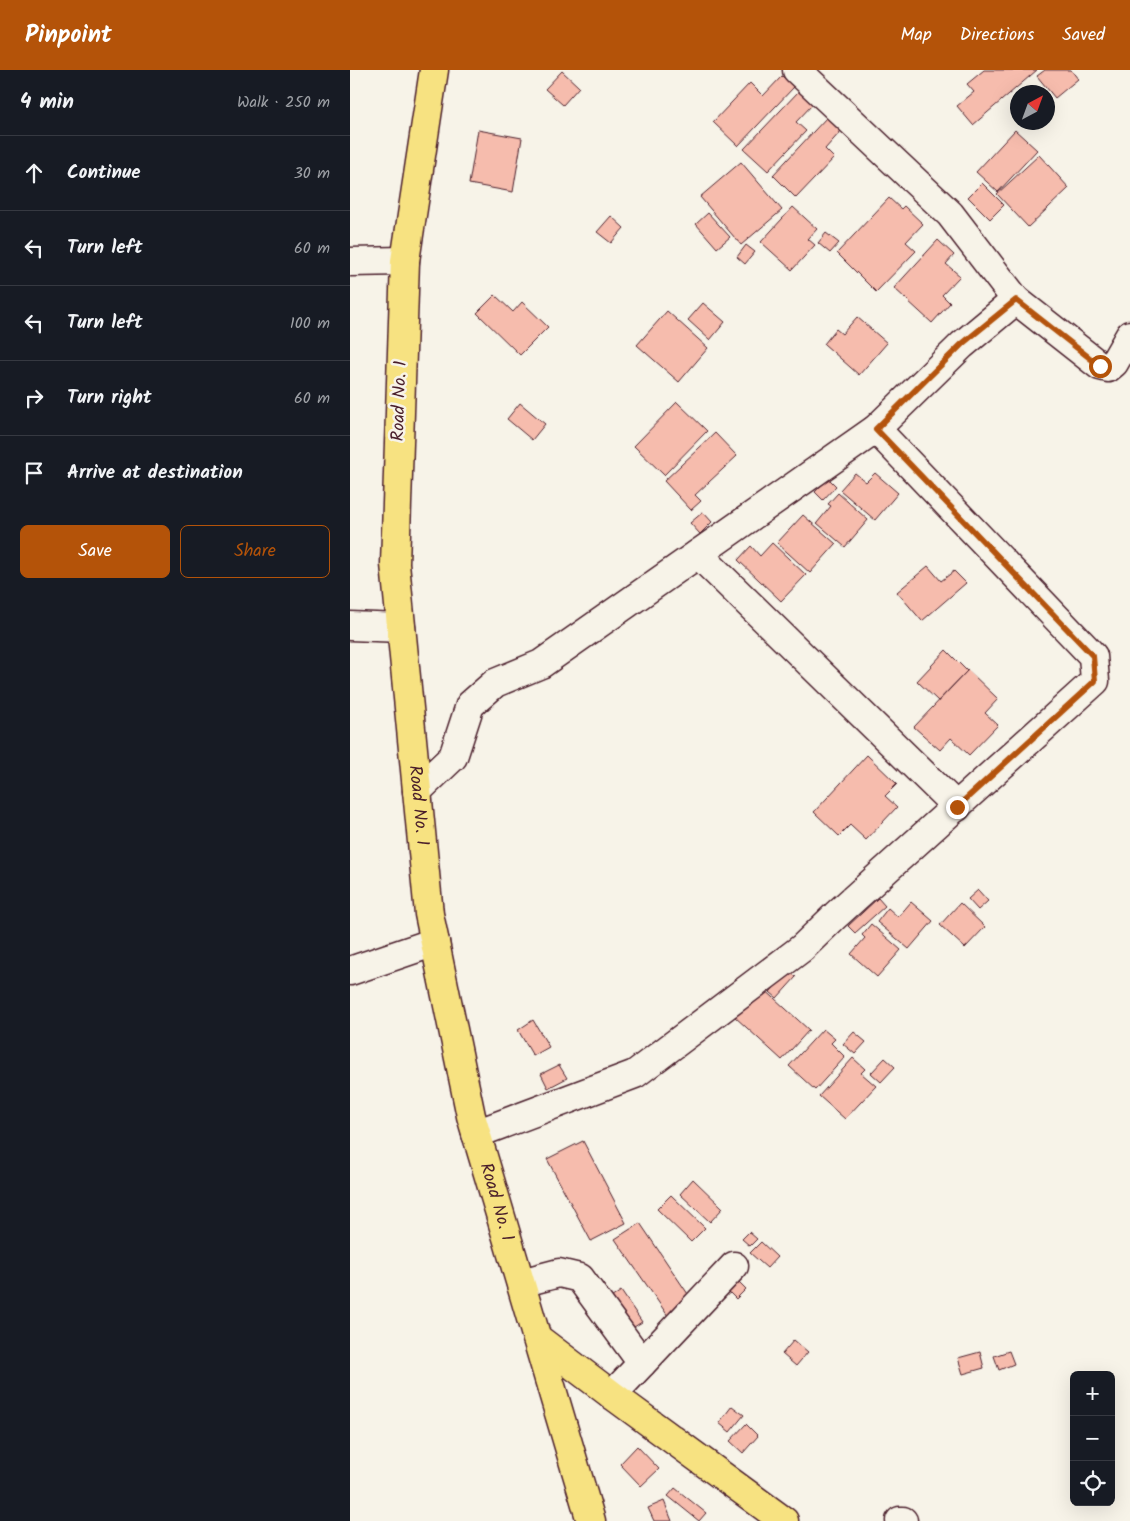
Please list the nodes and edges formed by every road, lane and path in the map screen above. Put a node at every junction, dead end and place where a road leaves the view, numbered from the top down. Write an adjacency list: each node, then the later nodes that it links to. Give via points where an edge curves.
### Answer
1 (434, 70): 3 (main road, Road No. 1)
2 (797, 70): 5 (street, via 950,214)
3 (405, 261): 4 (street); 10 (main road, Road No. 1, via 395,564)
4 (350, 262)
5 (1016, 300): 6 (street, via 1100,366 1108,368 1114,363); 7 (street, via 962,344)
6 (1130, 335)
7 (876, 429): 8 (street); 12 (street, via 1093,656 1095,681)
8 (698, 554): 11 (street, via 541,664 495,683 470,705 453,757); 12 (street)
9 (350, 626): 10 (street)
10 (401, 628): 11 (main road, Road No. 1)
11 (417, 790): 13 (main road, Road No. 1, via 429,914)
12 (957, 807): 15 (street, via 802,948 635,1074)
13 (435, 942): 14 (street); 15 (main road, Road No. 1)
14 (350, 971)
15 (476, 1134): 17 (main road, Road No. 1)
16 (734, 1266): 19 (street)
17 (521, 1283): 18 (main road, Road No. 1); 19 (street, via 559,1273 580,1278)
18 (537, 1338): 20 (main road); 21 (main road, Road No. 1)
19 (642, 1363): 20 (street)
20 (612, 1395): 22 (main road)
21 (591, 1521)
22 (784, 1521)

